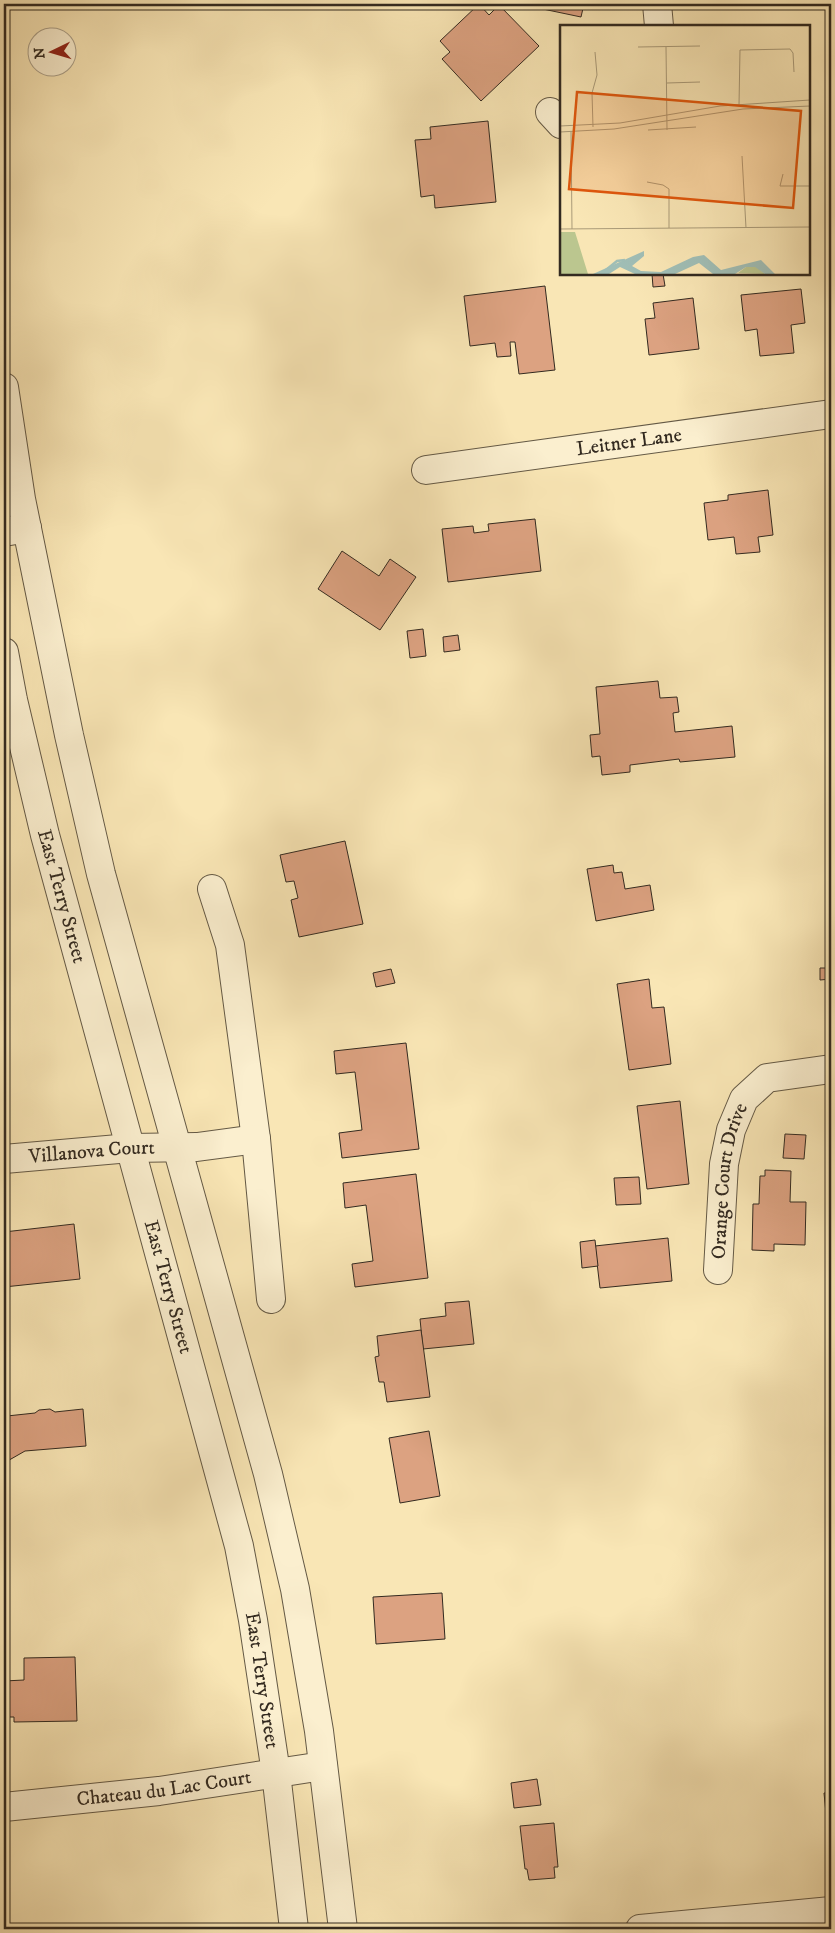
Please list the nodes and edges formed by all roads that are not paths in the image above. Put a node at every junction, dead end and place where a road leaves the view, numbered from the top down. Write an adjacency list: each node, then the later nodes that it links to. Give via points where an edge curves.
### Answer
1 (658, 4): 2 (street)
2 (659, 25)
3 (4, 387): 6 (street)
4 (831, 414): 5 (street, Leitner Lane)
5 (426, 470)
6 (16, 530): 12 (street, via 101,874)
7 (4, 652): 11 (street, East Terry Street, via 45,835)
8 (212, 889): 10 (street, via 230,945)
9 (831, 1069): 14 (street, Orange Court Drive, via 768,1078 744,1099 730,1130 724,1164)
10 (256, 1139): 12 (street, Villanova Court); 15 (street)
11 (130, 1148): 12 (street, Villanova Court); 13 (street, Villanova Court); 17 (street, East Terry Street, via 239,1546)
12 (178, 1148): 16 (street, via 268,1474 295,1589)
13 (4, 1158)
14 (718, 1270)
15 (271, 1299)
16 (324, 1766): 17 (street, Chateau du Lac Court); 21 (street)
17 (276, 1773): 18 (street, Chateau du Lac Court, via 159,1791); 20 (street, East Terry Street)
18 (4, 1807)
19 (831, 1911): 22 (street)
20 (294, 1929)
21 (343, 1929)
22 (640, 1929)

